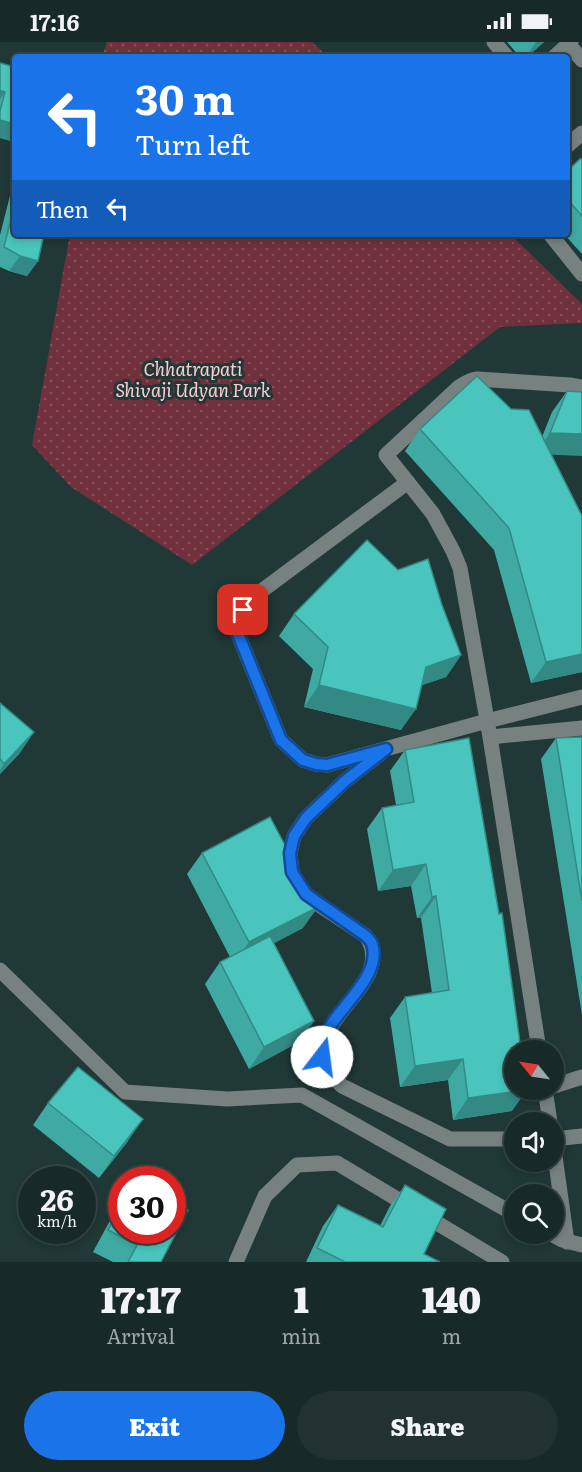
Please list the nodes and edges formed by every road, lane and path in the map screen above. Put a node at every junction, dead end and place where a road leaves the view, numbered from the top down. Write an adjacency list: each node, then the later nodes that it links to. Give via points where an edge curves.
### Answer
1 (494, 42): 3 (street)
2 (570, 43): 4 (street); 5 (street)
3 (504, 54)
4 (557, 54)
5 (582, 60)
6 (582, 133): 7 (street)
7 (570, 143)
8 (552, 237): 9 (street)
9 (582, 274)
10 (582, 387): 11 (street, via 477,379 466,382 386,456)
11 (408, 482): 13 (street, via 433,513 460,568); 16 (street, via 252,598 236,629 281,740 303,760 327,765)
12 (582, 698): 13 (street)
13 (487, 721): 15 (street); 16 (street)
14 (582, 728): 15 (street)
15 (490, 737): 18 (street)
16 (386, 749): 23 (street, via 306,818 294,836 290,853 292,872 306,894 372,944 368,977 331,1026 322,1057 331,1076 342,1086 450,1139)
17 (0, 970): 25 (street, via 125,1092 227,1099 302,1095)
18 (537, 1040)
19 (582, 1077): 20 (street)
20 (564, 1083)
21 (582, 1136): 22 (street)
22 (564, 1137)
23 (504, 1139)
24 (559, 1172): 26 (street)
25 (504, 1208)
26 (575, 1243)
27 (236, 1262): 28 (street, via 265,1196 297,1165 337,1163)
28 (502, 1262)

